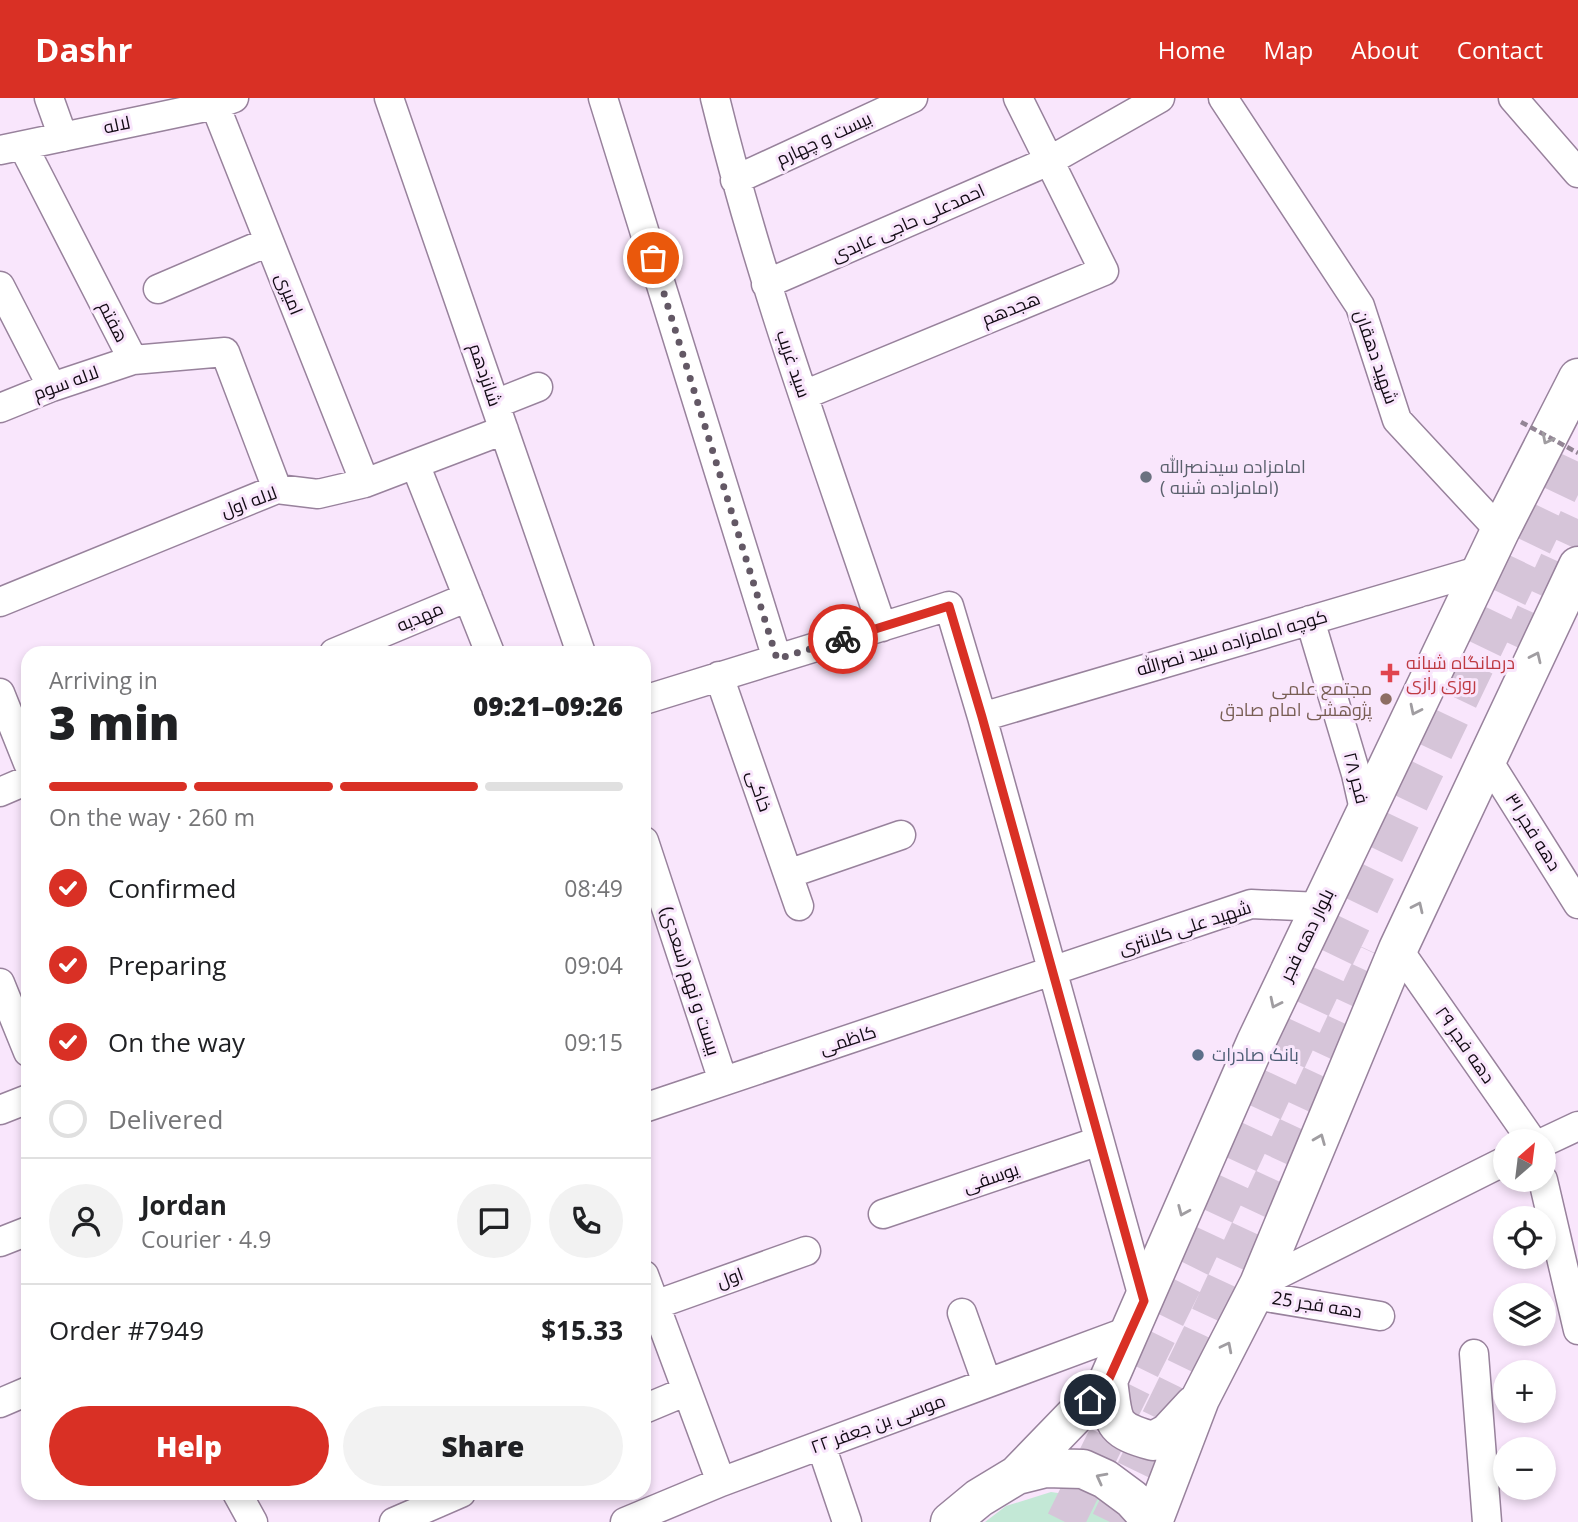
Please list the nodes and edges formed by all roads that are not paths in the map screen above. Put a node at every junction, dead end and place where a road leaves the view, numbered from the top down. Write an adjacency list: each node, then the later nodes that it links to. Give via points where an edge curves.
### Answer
1 (49, 98): 11 (street)
2 (389, 98): 25 (street, شانزدهم)
3 (603, 98): 41 (street)
4 (715, 98): 15 (street, سید غریب)
5 (913, 98): 15 (street, بیست و چهارم)
6 (1018, 98): 13 (street)
7 (1160, 98): 13 (street, احمدعلی حاجی عابدی)
8 (1223, 98): 31 (street, شهید دهقان, via 1360,306 1397,420)
9 (1513, 98): 14 (street)
10 (205, 103): 11 (street, لاله); 16 (street, امیری)
11 (63, 137): 12 (street, لاله)
12 (12, 148): 20 (street, هفتم)
13 (1049, 161): 17 (street, احمدعلی حاجی عابدی); 24 (street, هجدهم, via 1104,271)
14 (1578, 173)
15 (735, 180): 17 (street, سید غریب)
16 (268, 242): 19 (street); 29 (street, امیری)
17 (766, 284): 24 (street, سید غریب)
18 (0, 286): 22 (street)
19 (158, 289)
20 (133, 360): 22 (street, لاله سوم); 30 (street, هفتم, via 225,352)
21 (1578, 378): 31 (main road, بلوار دهه فجر, one-way to 31)
22 (52, 387): 26 (street, لاله سوم)
23 (538, 387): 25 (street)
24 (804, 395): 37 (street, سید غریب)
25 (495, 404): 27 (street, شانزدهم)
26 (0, 408)
27 (504, 430): 28 (street, لاله اول); 40 (street, شانزدهم)
28 (415, 464): 29 (street, لاله اول); 34 (street)
29 (365, 483): 30 (street, لاله اول, via 318,494)
30 (277, 489): 35 (street, لاله اول)
31 (1500, 531): 32 (main road, بلوار دهه فجر)
32 (1482, 570): 36 (street, کوچه امامزاده سید نصرالله); 50 (main road, بلوار دهه فجر, one-way to 50)
33 (1576, 580): 47 (main road, one-way to 33)
34 (468, 597): 38 (street, مهدیه); 39 (street)
35 (0, 602)
36 (1310, 620): 45 (street, کوچه امامزاده سید نصرالله); 50 (street, فجر ۲۸)
37 (882, 627): 41 (street); 45 (street, via 949,606)
38 (351, 646)
39 (487, 646)
40 (579, 646)
41 (777, 659): 42 (street)
42 (719, 676): 44 (street); 53 (street, خاکی)
43 (0, 693): 46 (street)
44 (651, 698)
45 (982, 717): 58 (street)
46 (21, 746)
47 (1487, 759): 54 (street, دهه فجر ۳۱); 57 (main road, one-way to 47)
48 (21, 783): 49 (street)
49 (0, 792)
50 (1365, 814): 56 (main road, بلوار دهه فجر)
51 (901, 835): 53 (street)
52 (651, 862): 61 (street, بیست و نهم (سعدی))
53 (788, 874): 55 (street, خاکی)
54 (1578, 904)
55 (799, 906)
56 (1321, 906): 58 (street, شهید علی کلانتری, via 1251,904); 79 (main road, بلوار دهه فجر, one-way to 79, via 1256,1042)
57 (1398, 949): 66 (street, دهه فجر ۲۹); 75 (main road, one-way to 57)
58 (1053, 971): 61 (street, کاظمی); 68 (street)
59 (0, 984): 60 (street)
60 (21, 1016)
61 (723, 1081): 63 (street, کاظمی)
62 (21, 1102): 64 (street)
63 (651, 1106)
64 (0, 1110)
65 (1578, 1126): 67 (street)
66 (1524, 1129)
67 (1556, 1136)
68 (1099, 1141): 71 (street, یوسفی); 79 (street)
69 (1493, 1167): 75 (street)
70 (1546, 1192): 81 (street)
71 (883, 1214)
72 (21, 1234): 73 (street)
73 (0, 1242)
74 (806, 1251): 77 (street, اول)
75 (1257, 1289): 80 (street, دهه فجر 25); 87 (main road, one-way to 75)
76 (651, 1294): 77 (street)
77 (655, 1305): 85 (street)
78 (962, 1313): 84 (street)
79 (1138, 1315): 83 (main road, بلوار دهه فجر); 84 (street, موسی بن جعفر ۲۲)
80 (1380, 1316)
81 (1578, 1330)
82 (1474, 1354): 101 (street)
83 (1108, 1381): 87 (main road, via 1114,1422 1127,1434 1153,1441 1168,1433); 91 (main road, بلوار دهه فجر)
84 (987, 1384): 90 (street, موسی بن جعفر ۲۲)
85 (687, 1391): 89 (street); 92 (street)
86 (21, 1394): 88 (street)
87 (1200, 1399): 100 (main road)
88 (0, 1403)
89 (651, 1406)
90 (821, 1445): 92 (street, موسی بن جعفر ۲۲); 98 (street)
91 (1017, 1475): 99 (main road); 100 (main road, one-way to 91, via 1132,1499 1083,1469 1045,1468)
92 (721, 1482): 97 (street, موسی بن جعفر ۲۲)
93 (241, 1500): 95 (street)
94 (445, 1500): 96 (street)
95 (253, 1522)
96 (394, 1522)
97 (625, 1522)
98 (847, 1522)
99 (950, 1522)
100 (1153, 1522)
101 (1487, 1522)

